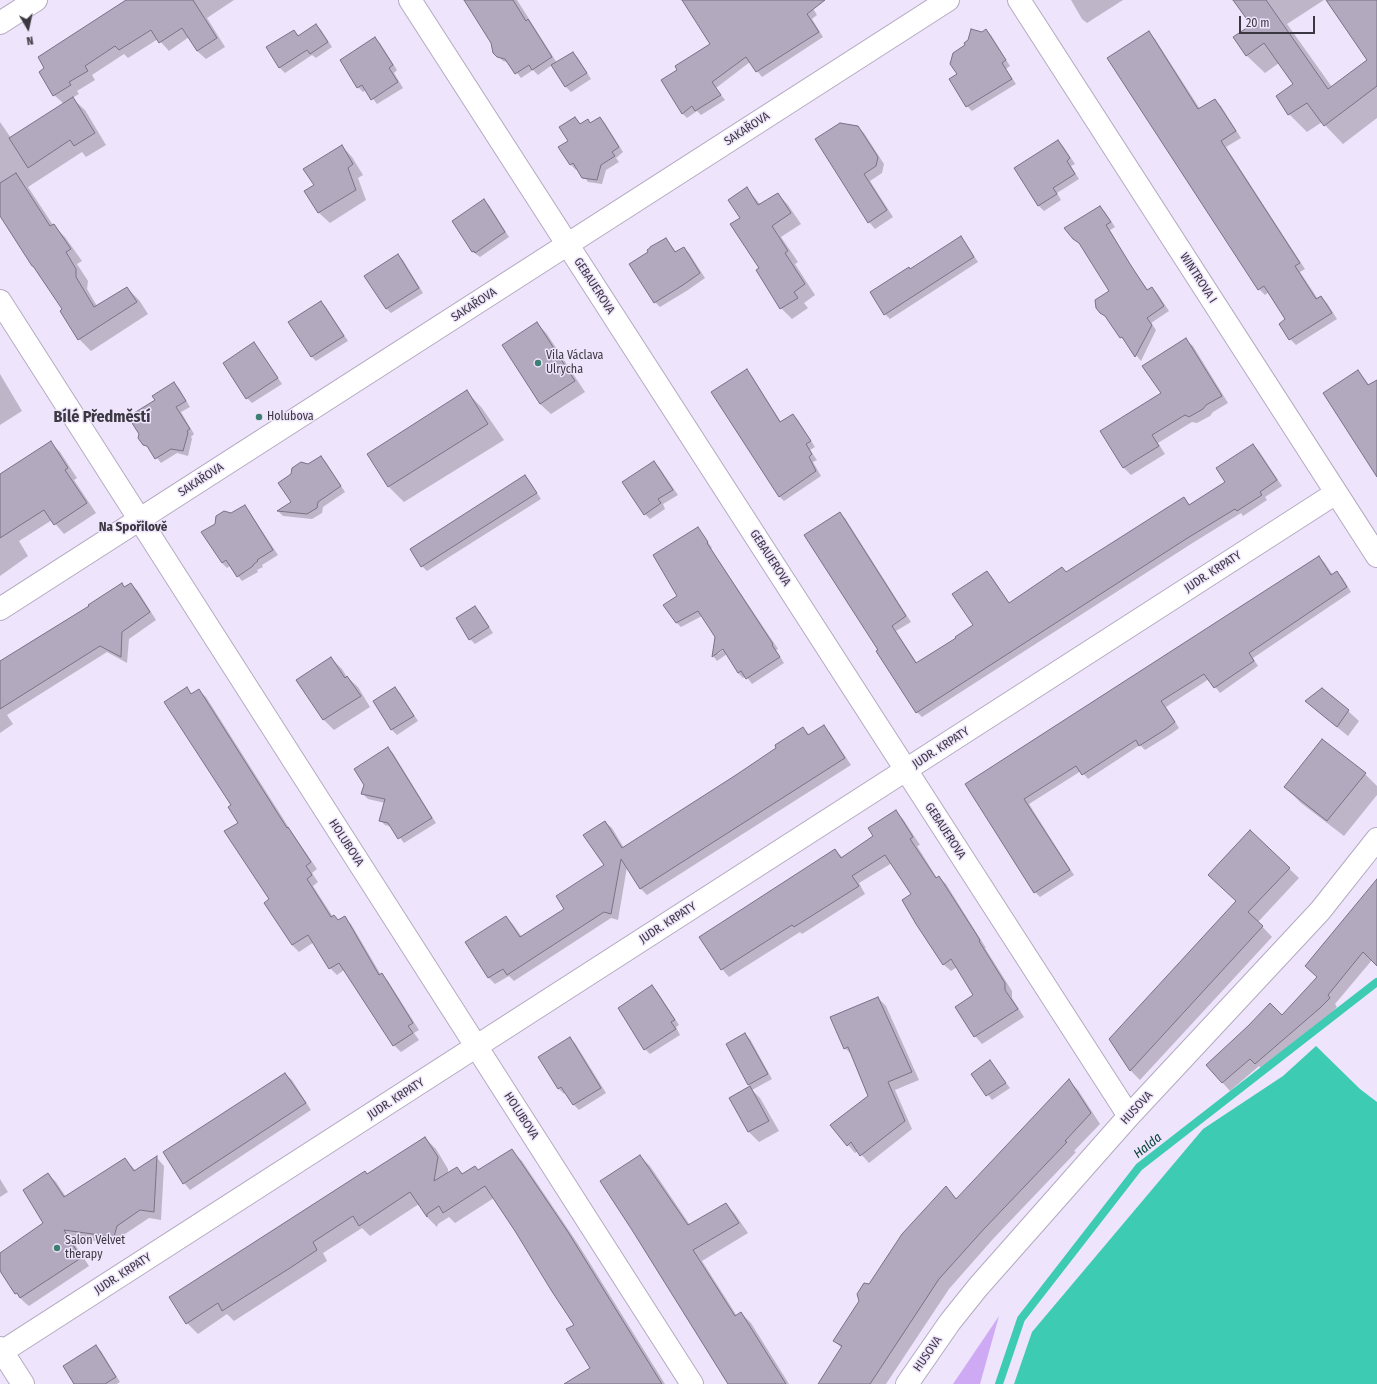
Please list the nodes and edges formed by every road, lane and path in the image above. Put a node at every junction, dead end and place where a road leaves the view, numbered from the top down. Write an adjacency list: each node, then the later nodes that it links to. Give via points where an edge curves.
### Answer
1 (36, 0): 5 (street)
2 (410, 0): 6 (street, GEBAUEROVA)
3 (948, 0): 6 (street, SAKAŘOVA)
4 (1019, 0): 8 (street, WINTROVA I)
5 (0, 23)
6 (568, 244): 9 (street, SAKAŘOVA); 12 (street, GEBAUEROVA)
7 (0, 301): 9 (street, HOLUBOVA)
8 (1336, 493): 10 (street, WINTROVA I); 12 (street, JUDR. KRPATY)
9 (139, 519): 11 (street, SAKAŘOVA); 14 (street, HOLUBOVA)
10 (1377, 556)
11 (0, 609)
12 (906, 770): 14 (street, JUDR. KRPATY); 15 (street, GEBAUEROVA)
13 (1377, 839): 15 (street, HUSOVA, via 1320,911)
14 (477, 1046): 16 (street, JUDR. KRPATY); 18 (street, HOLUBOVA)
15 (1129, 1116): 19 (street, HUSOVA, via 978,1287)
16 (1, 1351): 17 (street)
17 (23, 1384)
18 (692, 1384)
19 (907, 1384)

